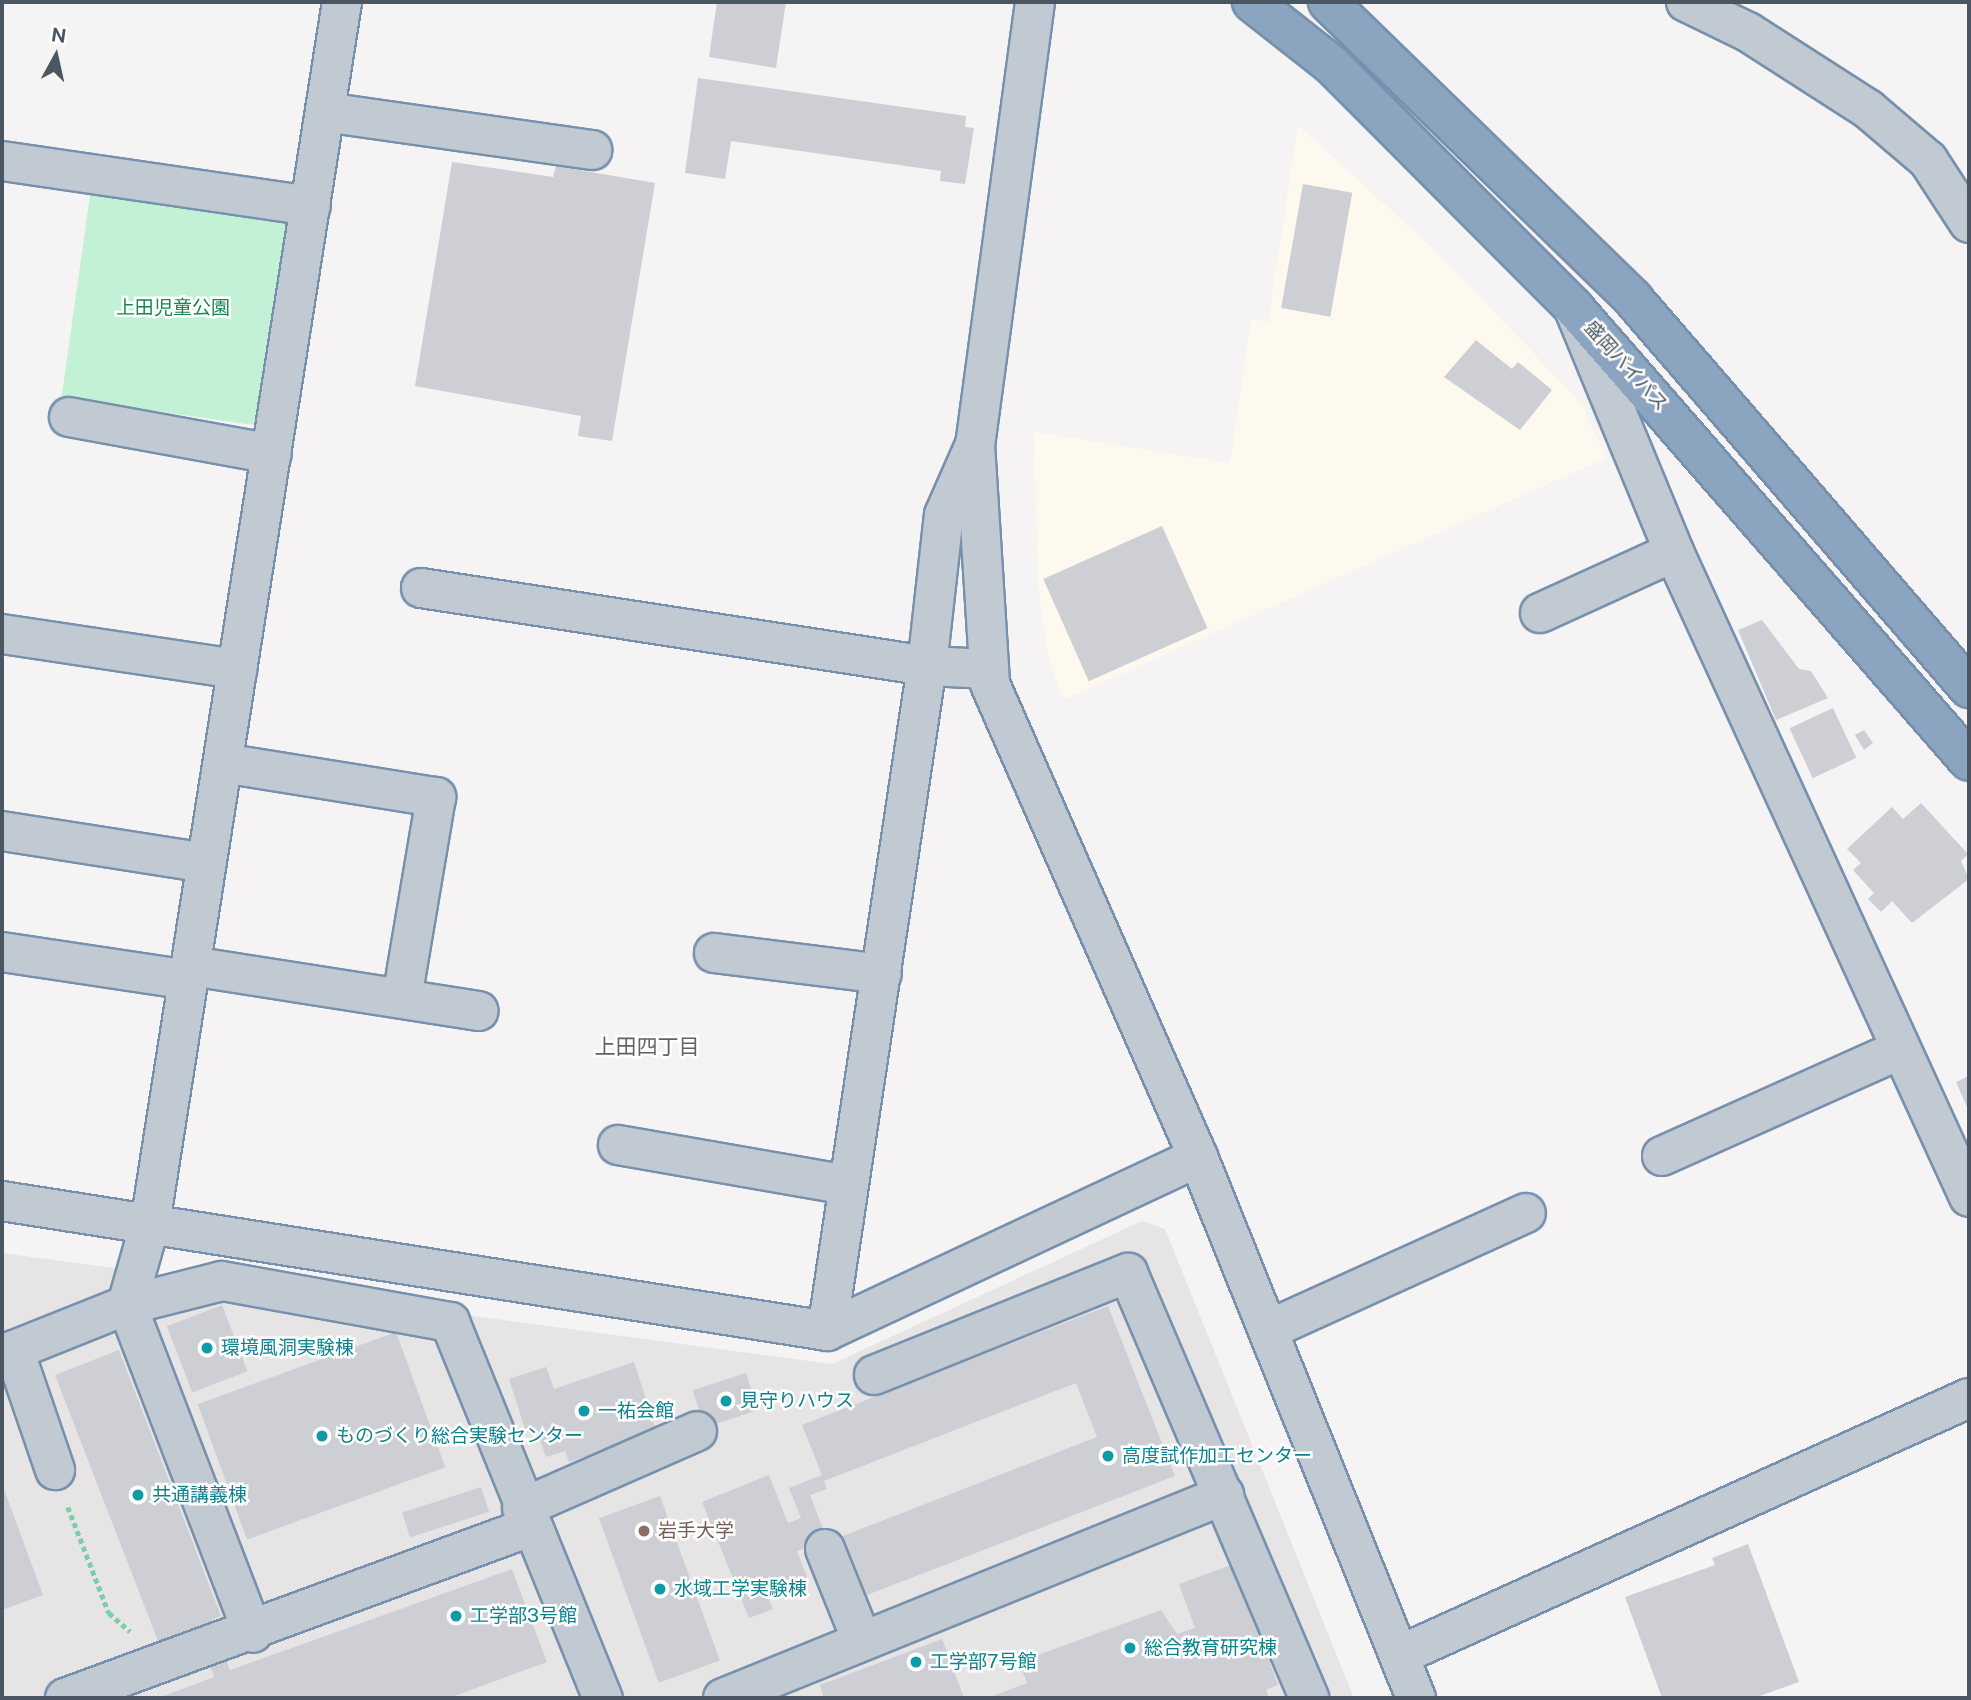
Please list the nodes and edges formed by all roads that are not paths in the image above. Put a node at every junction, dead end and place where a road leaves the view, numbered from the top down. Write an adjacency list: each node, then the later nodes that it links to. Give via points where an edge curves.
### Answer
1 (342, 2): 6 (street)
2 (1035, 2): 13 (street)
3 (1252, 2): 11 (highway, 盛岡バイパス, via 1332,65)
4 (1328, 2): 22 (highway, via 1633,299)
5 (1686, 2): 10 (street, via 1748,32 1868,109 1928,160)
6 (325, 112): 7 (street); 9 (street)
7 (592, 150)
8 (2, 160): 9 (street)
9 (311, 206): 14 (street)
10 (1969, 223)
11 (1573, 307): 15 (street); 23 (highway, 盛岡バイパス)
12 (69, 417): 14 (street)
13 (975, 444): 19 (street, via 944,515); 21 (street)
14 (272, 454): 20 (street)
15 (1674, 552): 17 (street); 33 (street)
16 (421, 588): 19 (street)
17 (1540, 613)
18 (2, 634): 20 (street)
19 (927, 666): 21 (street); 30 (street)
20 (237, 669): 24 (street)
21 (989, 669): 36 (street, via 990,684)
22 (1969, 688)
23 (1969, 761)
24 (223, 763): 26 (street); 31 (street, via 436,797)
25 (2, 831): 26 (street)
26 (207, 863): 29 (street)
27 (2, 952): 29 (street)
28 (713, 953): 30 (street)
29 (190, 973): 31 (street); 41 (street)
30 (882, 974): 37 (street)
31 (402, 998): 32 (street)
32 (480, 1011)
33 (1899, 1050): 35 (street); 38 (street)
34 (618, 1145): 37 (street)
35 (1662, 1156)
36 (1198, 1157): 43 (street); 44 (street)
37 (848, 1185): 44 (street)
38 (1969, 1197)
39 (2, 1201): 41 (street)
40 (1526, 1213): 43 (street)
41 (150, 1224): 42 (street); 44 (street)
42 (127, 1305): 45 (street); 51 (street, via 222,1281 450,1322); 53 (street)
43 (1268, 1330): 55 (street)
44 (827, 1331)
45 (8, 1352): 49 (street)
46 (874, 1375): 50 (street, via 1128,1273)
47 (1969, 1398): 55 (street)
48 (697, 1431): 51 (street)
49 (55, 1470)
50 (1224, 1495): 54 (street); 59 (street)
51 (526, 1518): 53 (street); 57 (street)
52 (825, 1549): 54 (street)
53 (253, 1633): 56 (street)
54 (862, 1641): 58 (street)
55 (1399, 1655): 60 (street)
56 (65, 1698)
57 (603, 1698)
58 (723, 1698)
59 (1309, 1698)
60 (1416, 1698)

